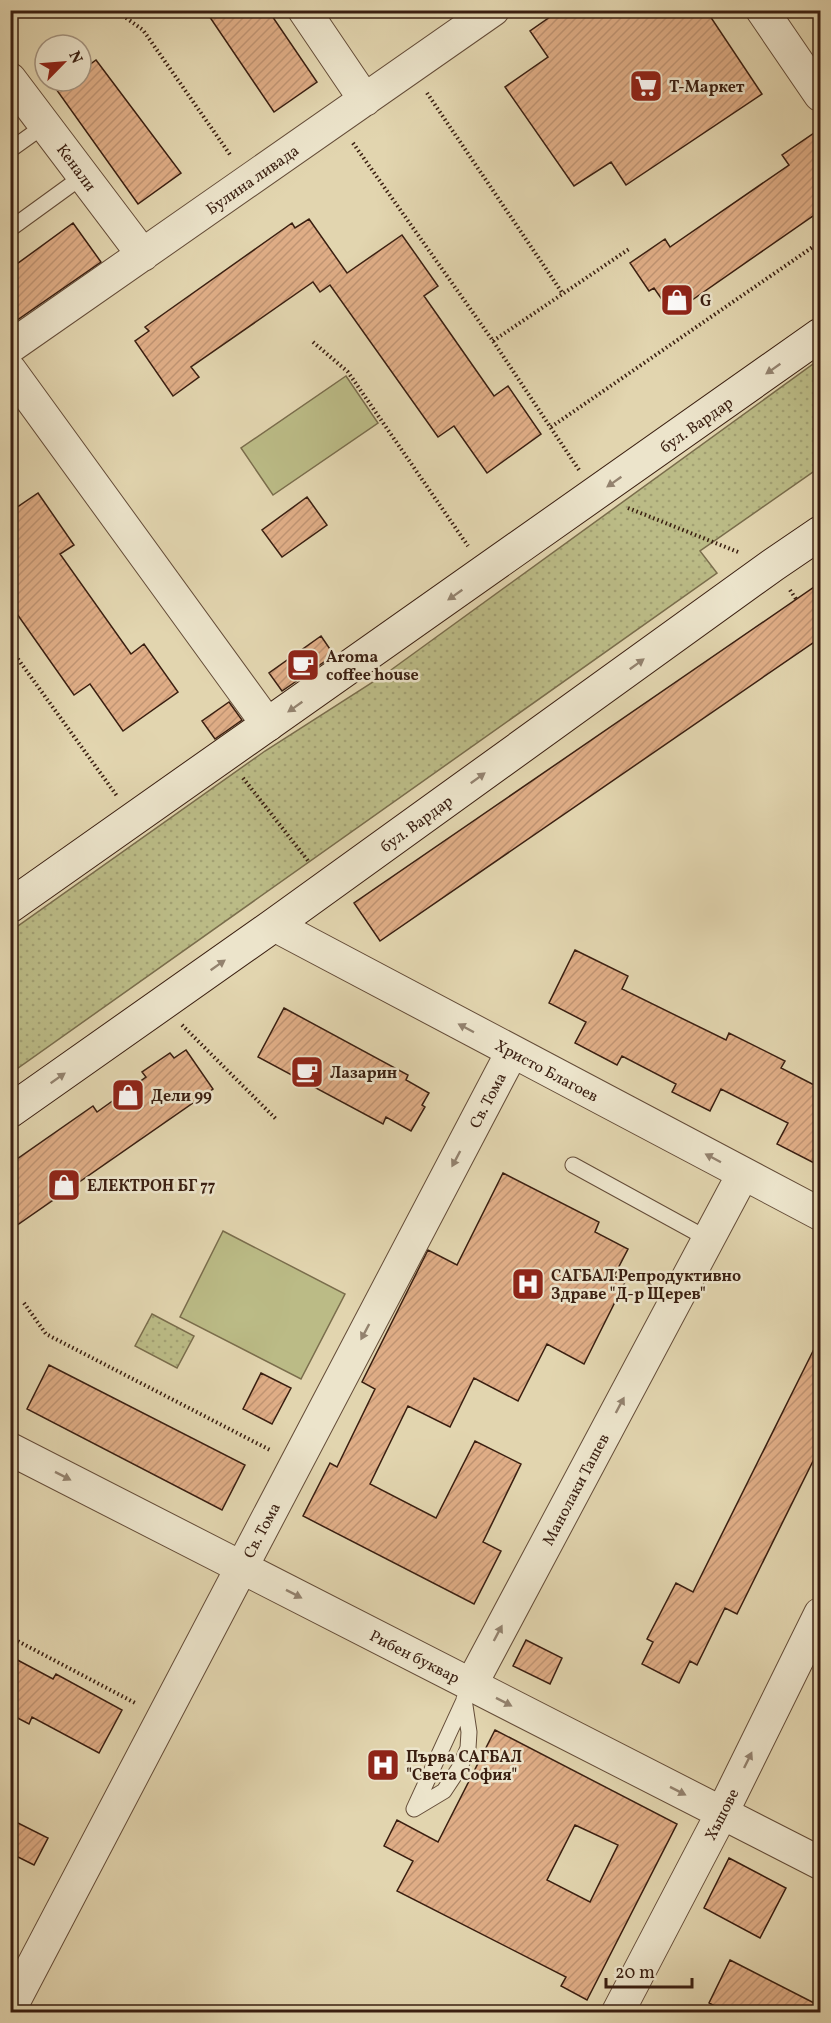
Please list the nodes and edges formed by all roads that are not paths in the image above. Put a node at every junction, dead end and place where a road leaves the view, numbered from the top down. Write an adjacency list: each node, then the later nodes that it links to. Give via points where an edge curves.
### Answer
1 (304, 10): 6 (street)
2 (493, 10): 6 (street, Булина ливада)
3 (762, 10): 5 (street)
4 (10, 79): 7 (street, Кенали)
5 (820, 95)
6 (365, 100): 11 (street, Булина ливада)
7 (45, 125): 8 (lane); 9 (street, Кенали)
8 (10, 150)
9 (83, 176): 10 (lane); 11 (street, Кенали)
10 (10, 229)
11 (143, 255): 13 (street, Булина ливада)
12 (820, 335): 16 (street, бул. Вардар, one-way to 16)
13 (10, 347)
14 (10, 370): 16 (street)
15 (820, 533): 18 (street, бул. Вардар, one-way to 15)
16 (268, 725): 17 (street, бул. Вардар)
17 (10, 906)
18 (274, 925): 19 (street, Христо Благоев, one-way to 18); 20 (street, бул. Вардар, one-way to 18)
19 (512, 1052): 22 (street, Христо Благоев, one-way to 19); 26 (street, Св. Тома, one-way to 26)
20 (10, 1111)
21 (573, 1165): 24 (lane)
22 (743, 1174): 23 (street, Христо Благоев); 24 (street, Манолаки Ташев)
23 (820, 1214)
24 (708, 1239): 28 (street, Манолаки Ташев, one-way to 24)
25 (10, 1449): 26 (street, Рибен буквар, one-way to 26)
26 (242, 1567): 28 (street, Рибен буквар, one-way to 28); 31 (street, Св. Тома)
27 (820, 1614): 29 (street, Хъшове, one-way to 27)
28 (467, 1692): 28 (lane, Манолаки Ташев, via 414,1809 444,1791 460,1767 468,1748); 29 (street, Рибен буквар, one-way to 29)
29 (722, 1813): 30 (street, Рибен буквар); 32 (street, Хъшове)
30 (820, 1863)
31 (10, 2008)
32 (618, 2013)

